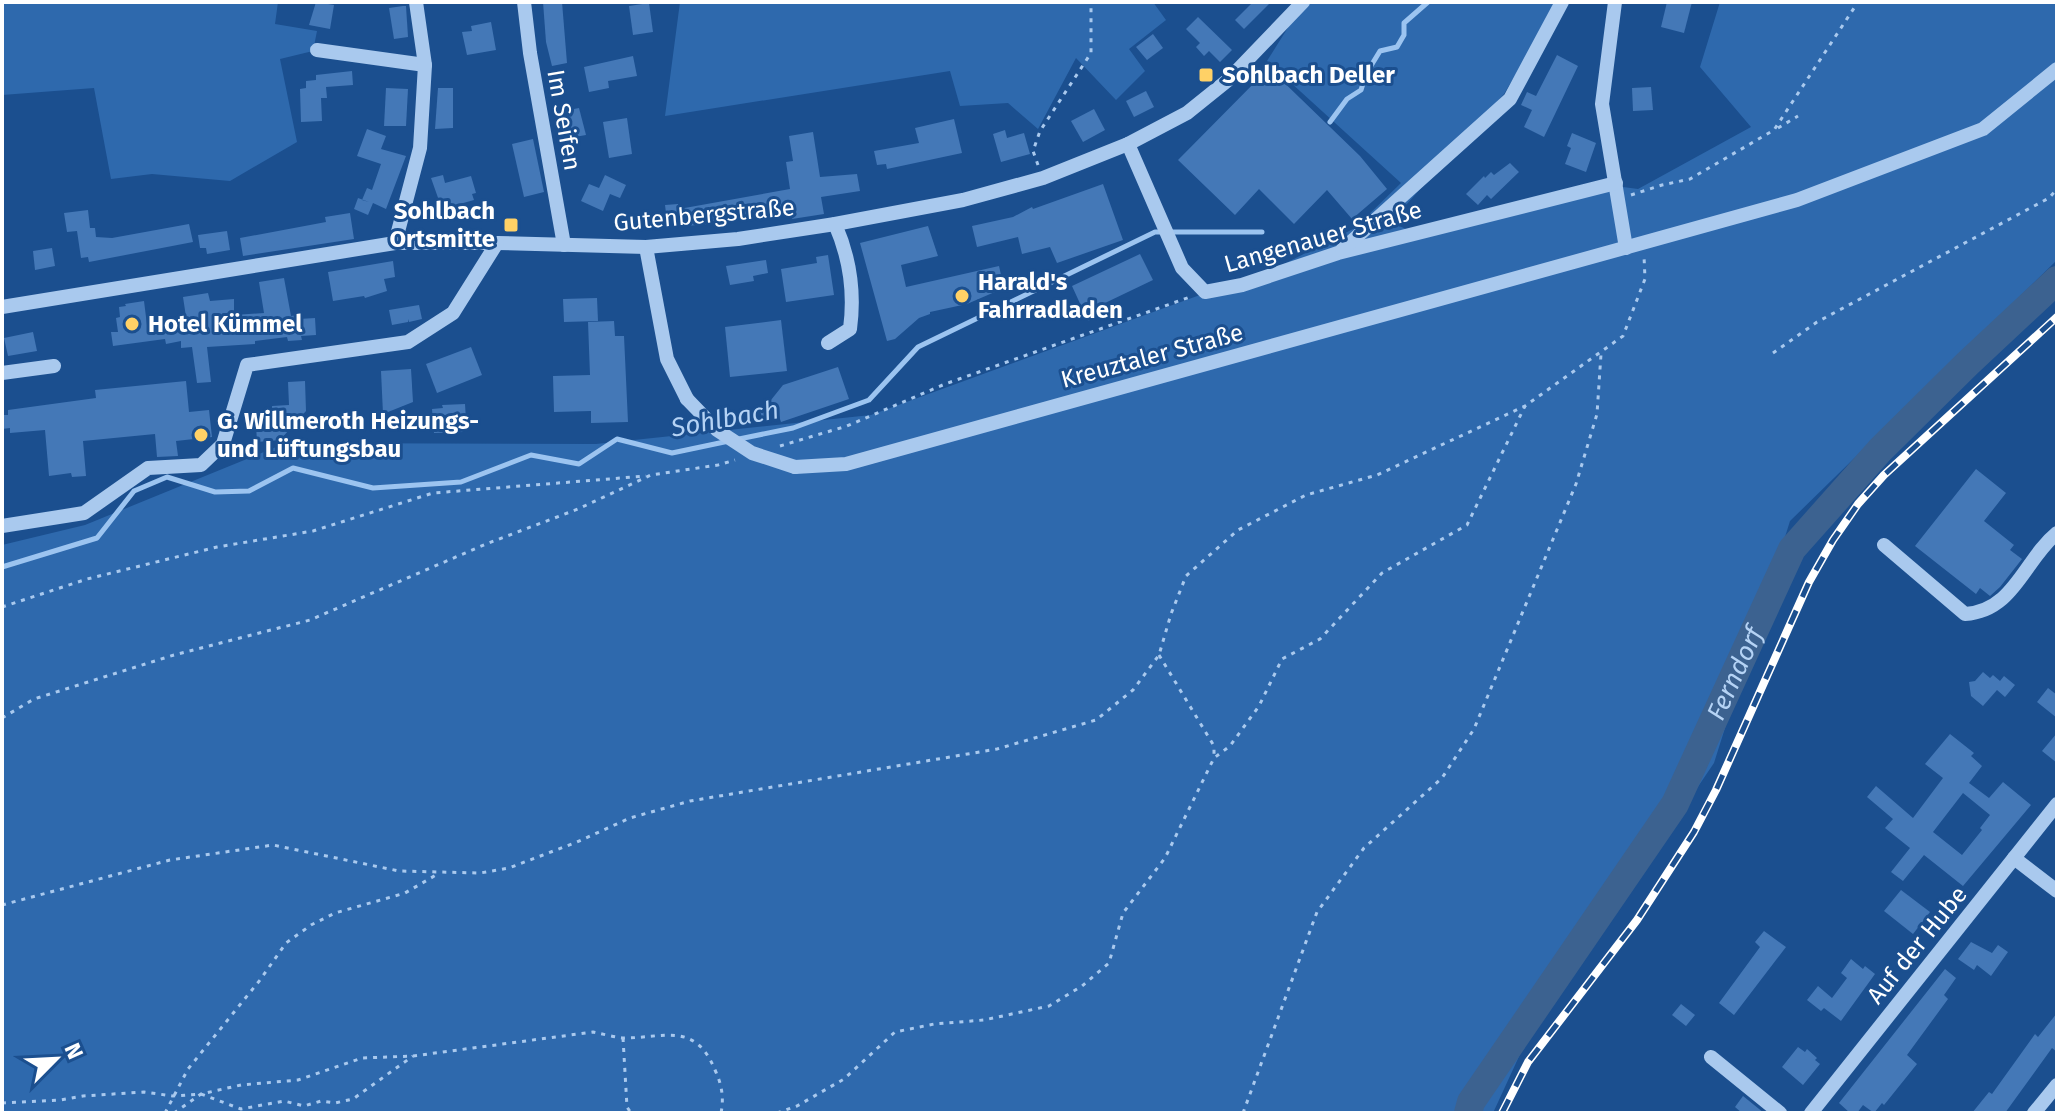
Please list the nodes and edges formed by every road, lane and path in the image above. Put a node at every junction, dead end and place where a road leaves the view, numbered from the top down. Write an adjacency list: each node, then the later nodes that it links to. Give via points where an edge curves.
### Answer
1 (416, 2): 9 (street)
2 (524, 2): 22 (street, Im Seifen)
3 (1091, 2): 14 (path, via 1091,53 1040,131 1033,151)
4 (1303, 2): 13 (street, Gutenbergstraße, via 1228,80 1187,113)
5 (1562, 2): 25 (street, via 1510,99)
6 (1615, 2): 15 (street, via 1602,104)
7 (1858, 2): 12 (path)
8 (317, 50): 9 (street)
9 (425, 65): 19 (street, via 420,148)
10 (2057, 69): 21 (street, Kreuztaler Straße, via 1983,129 1797,200)
11 (1798, 116): 12 (path)
12 (1774, 130): 17 (path, via 1690,179)
13 (1128, 144): 14 (street, Gutenbergstraße); 26 (street, Langenauer Straße, via 1182,268)
14 (1043, 178): 18 (street, Gutenbergstraße, via 963,200)
15 (1616, 183): 17 (street); 25 (street, Langenauer Straße)
16 (2057, 189): 29 (path, via 1817,322)
17 (1620, 199): 24 (street)
18 (835, 224): 23 (street, Gutenbergstraße); 28 (street, via 845,246 854,298 850,329)
19 (395, 243): 20 (street, Gutenbergstraße); 27 (street, Gutenbergstraße)
20 (497, 243): 22 (street, Gutenbergstraße); 37 (street, via 453,313 408,342 247,365 223,444 201,465 148,468 84,513)
21 (1644, 243): 24 (street, Kreuztaler Straße); 30 (path, via 1645,279 1623,336)
22 (564, 245): 23 (street, Gutenbergstraße)
23 (646, 247): 24 (street, Kreuztaler Straße, bridge, via 667,359 687,399 717,430 752,453 795,467 846,464)
24 (1626, 248)
25 (1338, 253): 26 (street, Langenauer Straße)
26 (1205, 292): 34 (path)
27 (2, 307)
28 (828, 343)
29 (1773, 353)
30 (1601, 354): 33 (path); 61 (path, via 1597,414 1576,484 1474,729 1442,778 1364,848 1317,912)
31 (54, 366): 32 (street)
32 (2, 373)
33 (1525, 406): 41 (path, via 1377,475 1306,495 1238,530 1186,576); 43 (path, via 1467,525 1382,573 1320,639 1282,659 1259,706 1230,746)
34 (776, 448)
35 (747, 457): 36 (path)
36 (651, 475): 40 (path, via 433,493 313,531 217,547 87,579); 42 (path, via 310,620 34,699)
37 (2, 526)
38 (2057, 533): 39 (street, via 2001,602 1981,613 1965,614)
39 (1884, 545)
40 (2, 607)
41 (1159, 655): 43 (path, via 1214,746); 46 (path, via 1133,690 1096,720 997,749 690,801 630,818 509,868)
42 (2, 718)
43 (1214, 758): 60 (path, via 1165,858 1123,913 1109,963 1082,986 1049,1006 895,1032 844,1079)
44 (2057, 804): 45 (street, Auf der Hube)
45 (2014, 858): 47 (street); 63 (street, Auf der Hube)
46 (439, 874): 48 (path, via 273,845 170,860); 54 (path, via 405,893 335,913 286,943)
47 (2057, 891)
48 (2, 905)
49 (623, 1038): 50 (path, via 593,1032); 58 (path); 59 (path, via 672,1033 700,1045 722,1088)
50 (413, 1056): 53 (path, via 362,1058 298,1080); 53 (path, via 353,1099 335,1103 304,1106 284,1101 241,1109)
51 (1711, 1057): 62 (street)
52 (2057, 1085): 64 (street)
53 (201, 1094): 54 (path); 57 (path)
54 (173, 1096): 55 (path, via 144,1092); 56 (path)
55 (2, 1103)
56 (165, 1113)
57 (174, 1113)
58 (631, 1113)
59 (721, 1113)
60 (777, 1113)
61 (1243, 1113)
62 (1780, 1113)
63 (1811, 1113)
64 (2034, 1113)

